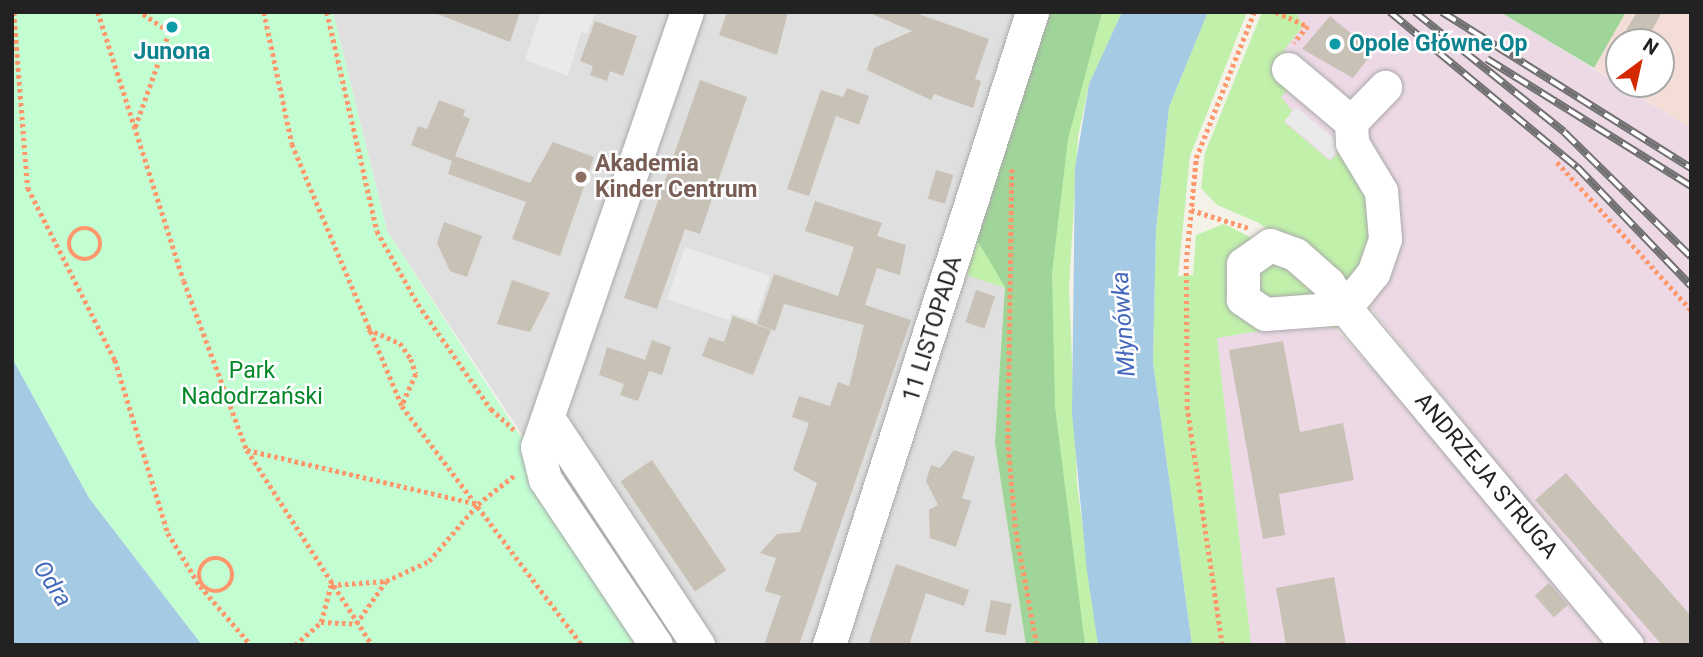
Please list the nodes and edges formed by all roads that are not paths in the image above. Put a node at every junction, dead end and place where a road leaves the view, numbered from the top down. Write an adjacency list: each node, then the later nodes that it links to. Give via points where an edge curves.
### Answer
1 (687, 12): 7 (street)
2 (1032, 12): 10 (street, 11 LISTOPADA)
3 (1288, 69): 5 (street)
4 (1385, 87): 5 (street)
5 (1351, 122): 6 (street, via 1352,143 1381,191 1387,226 1373,273)
6 (1345, 308): 6 (street, ANDRZEJA STRUGA, via 1273,314 1249,306 1238,290 1243,264 1255,250 1278,246 1328,283); 11 (street, ANDRZEJA STRUGA)
7 (541, 441): 8 (street, via 545,479); 9 (street, via 556,439)
8 (656, 645)
9 (698, 645)
10 (829, 645)
11 (1627, 645)

